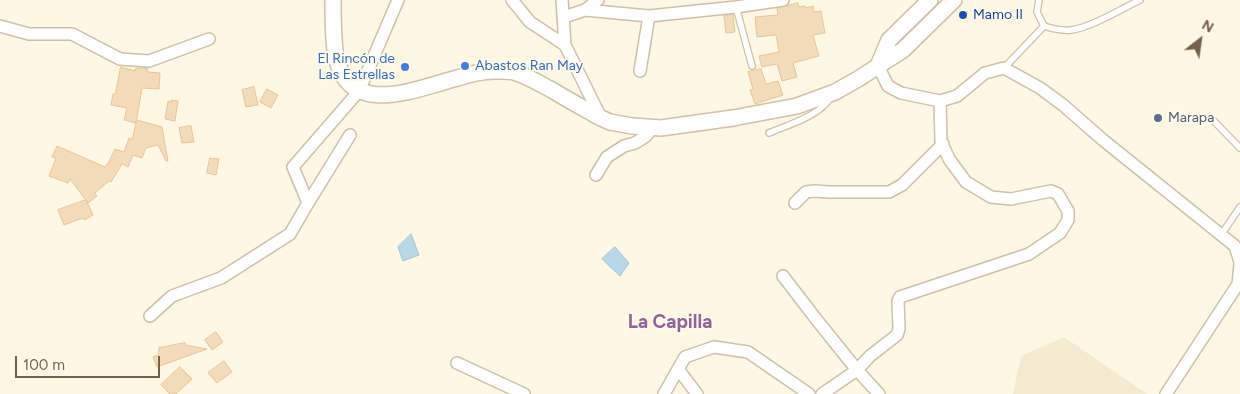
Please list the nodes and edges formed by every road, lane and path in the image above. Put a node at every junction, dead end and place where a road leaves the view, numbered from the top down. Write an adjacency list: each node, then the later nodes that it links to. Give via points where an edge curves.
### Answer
1 (333, 0): 23 (main road, via 336,57 343,75)
2 (398, 0): 23 (street)
3 (512, 0): 18 (street, via 530,22)
4 (562, 0): 14 (street)
5 (598, 0): 12 (street)
6 (783, 0): 11 (street)
7 (930, 0): 20 (main road, via 889,40)
8 (954, 0): 20 (main road, via 903,50)
9 (1038, 0): 16 (lane, via 1037,12)
10 (1140, 0): 16 (lane, via 1088,26 1056,30)
11 (736, 7): 13 (street); 19 (lane)
12 (585, 10): 13 (street); 14 (street)
13 (649, 16): 22 (street)
14 (564, 17): 18 (street)
15 (0, 26): 17 (street, via 29,34 72,34 120,59 149,61)
16 (1044, 26): 21 (lane)
17 (209, 39)
18 (565, 45): 27 (street)
19 (752, 66)
20 (878, 66): 24 (main road); 25 (street, via 888,86 901,93)
21 (1004, 68): 25 (street, via 985,73 957,96); 37 (street, via 1063,105)
22 (640, 71)
23 (359, 91): 27 (main road, via 371,94 408,92 476,73 514,72); 34 (street, via 293,167)
24 (835, 92): 28 (main road, via 797,106 733,118); 29 (lane, via 828,103 810,116)
25 (940, 101): 31 (street)
26 (1210, 117): 32 (lane)
27 (601, 118): 28 (main road, via 632,126)
28 (653, 127): 33 (street, via 646,136 607,157)
29 (769, 133)
30 (350, 135): 34 (street)
31 (943, 144): 35 (street, via 902,184 889,192 806,192); 43 (street, via 948,159 966,182 991,197 1011,199 1050,191 1058,194 1068,211 1068,220 1060,233 1029,254 900,297 897,335)
32 (1240, 148)
33 (596, 175)
34 (308, 203): 40 (street, via 290,234 221,278 172,296)
35 (795, 203)
36 (1240, 206): 37 (lane)
37 (1221, 235): 38 (street, via 1235,246)
38 (1240, 263): 50 (street, via 1238,284)
39 (784, 276): 43 (street)
40 (150, 316)
41 (457, 363): 44 (street)
42 (678, 369): 45 (street); 46 (street); 47 (street, via 685,357 714,347 748,352)
43 (857, 370): 48 (street); 49 (street)
44 (524, 394)
45 (664, 394)
46 (697, 394)
47 (809, 394)
48 (822, 394)
49 (879, 394)
50 (1166, 394)

